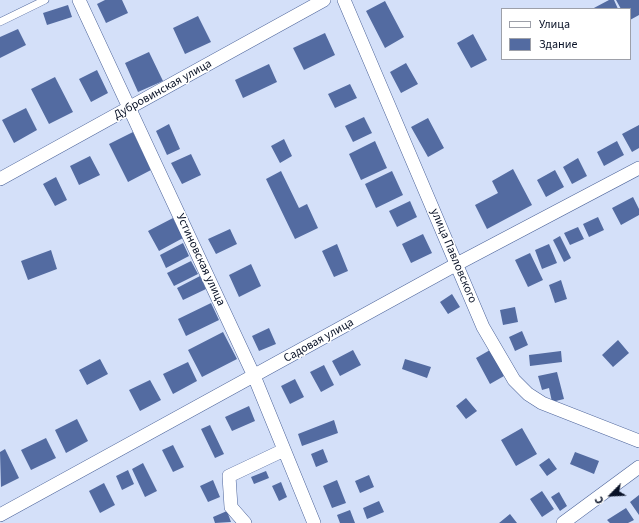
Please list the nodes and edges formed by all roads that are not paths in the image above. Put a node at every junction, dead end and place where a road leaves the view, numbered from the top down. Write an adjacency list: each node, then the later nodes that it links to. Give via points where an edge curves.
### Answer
1 (45, 0): 5 (lane)
2 (79, 0): 6 (street, Устиновская улица)
3 (324, 0): 6 (street, Дубровинская улица)
4 (344, 0): 9 (street, улица Павловского)
5 (0, 22)
6 (129, 108): 8 (street, Дубровинская улица); 10 (street, Устиновская улица)
7 (639, 168): 9 (street, Садовая улица)
8 (0, 179)
9 (457, 264): 10 (street, Садовая улица); 11 (street, улица Павловского, via 483,327 514,380 524,390 542,403)
10 (254, 376): 12 (street, Устиновская улица); 14 (street, Садовая улица)
11 (639, 441)
12 (284, 450): 15 (street, via 229,476 231,507); 16 (street, Устиновская улица)
13 (639, 467): 17 (street)
14 (0, 515)
15 (244, 523)
16 (314, 523)
17 (564, 523)

